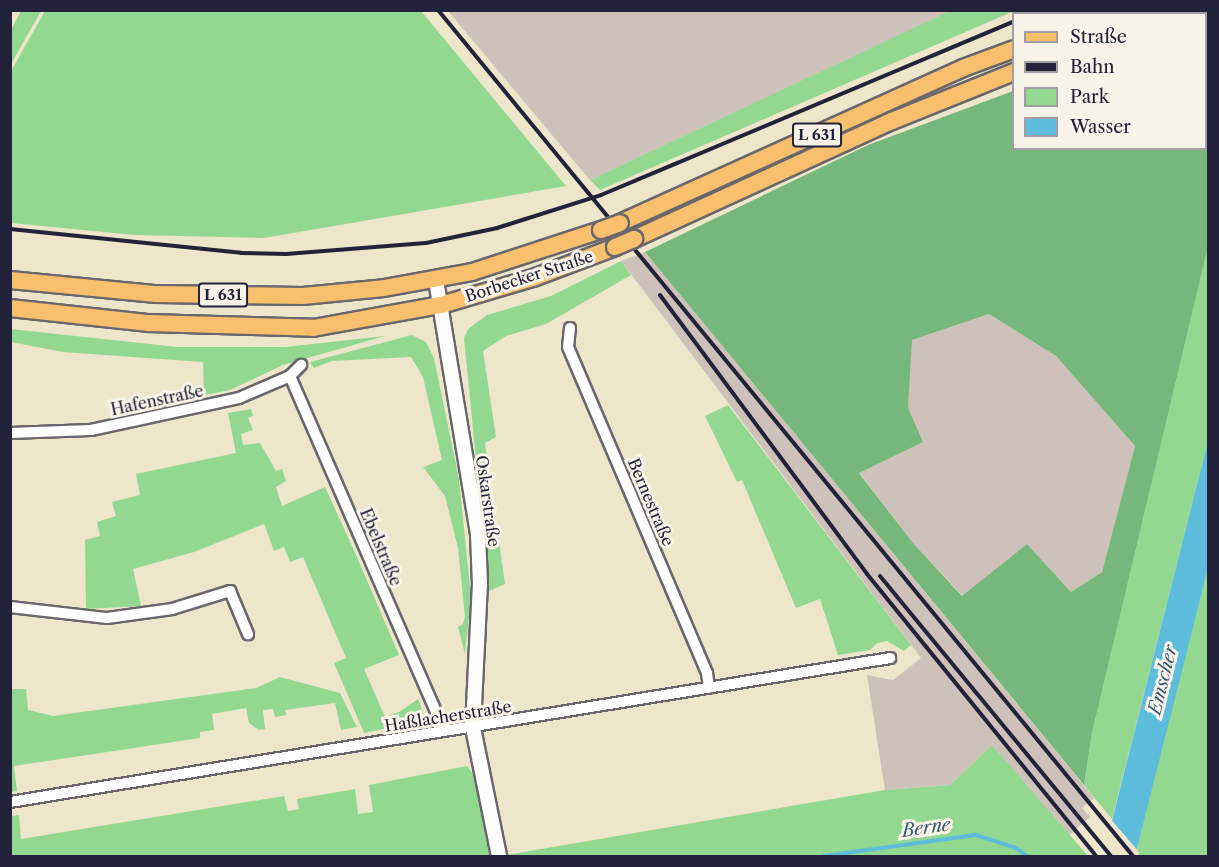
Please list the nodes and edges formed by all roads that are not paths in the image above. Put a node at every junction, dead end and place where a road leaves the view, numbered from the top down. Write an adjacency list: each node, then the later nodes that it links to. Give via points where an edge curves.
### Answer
1 (1209, 11): 2 (main road)
2 (1191, 12)
3 (1012, 50): 6 (main road, Borbecker Straße / L 631, bridge, via 963,68 620,223 513,262)
4 (1012, 73): 7 (main road, Borbecker Straße / L 631, bridge, via 892,121 615,247 534,278)
5 (10, 280): 6 (main road, Borbecker Straße / L 631, via 156,294 291,296)
6 (436, 280): 7 (street, Oskarstraße)
7 (441, 305): 8 (main road, Borbecker Straße / L 631, via 313,328 149,323); 17 (street, Oskarstraße, via 477,534 480,583)
8 (10, 308)
9 (570, 328): 16 (street, Bernestraße, via 568,347 707,673)
10 (301, 365): 11 (street, Hafenstraße)
11 (290, 376): 12 (street, Hafenstraße, via 239,398 91,430); 18 (street, Ebelstraße)
12 (10, 433)
13 (10, 606): 14 (street, via 66,615 118,617 172,609 230,591)
14 (248, 634)
15 (890, 658): 16 (street, Haßlacherstraße)
16 (709, 688): 17 (street, Haßlacherstraße)
17 (473, 728): 18 (street, Haßlacherstraße); 20 (street)
18 (444, 730): 19 (street, Haßlacherstraße)
19 (10, 802)
20 (499, 856)

